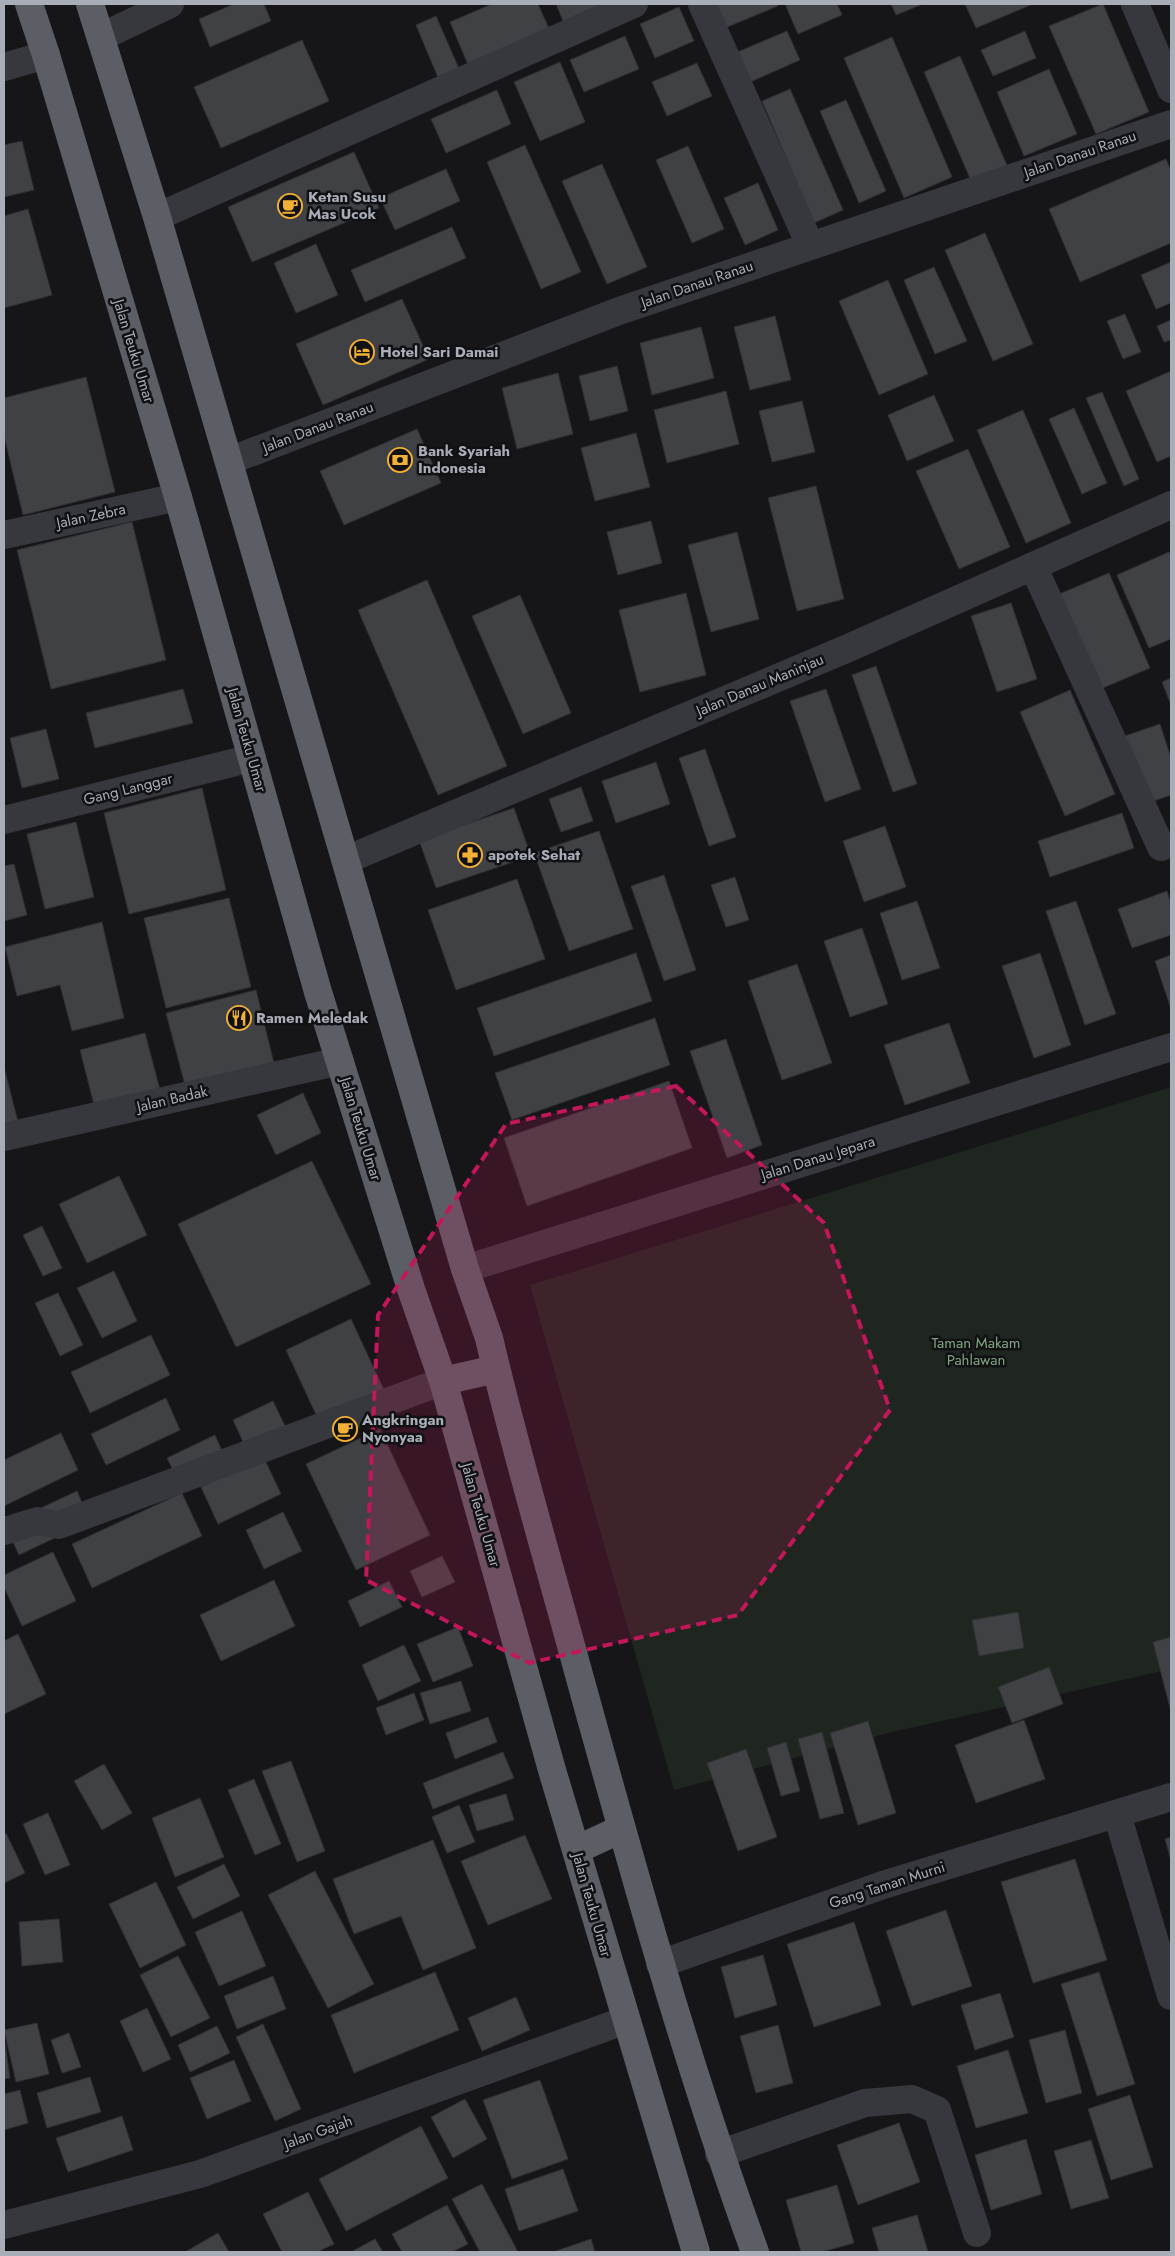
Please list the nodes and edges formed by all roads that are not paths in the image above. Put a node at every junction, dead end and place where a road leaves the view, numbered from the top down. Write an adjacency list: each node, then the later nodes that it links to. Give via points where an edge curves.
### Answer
1 (29, 4): 8 (highway, Jalan Teuku Umar)
2 (90, 4): 7 (highway)
3 (170, 4): 7 (street)
4 (634, 4): 12 (street)
5 (702, 4): 13 (street)
6 (1135, 4): 10 (street)
7 (101, 37): 12 (highway)
8 (46, 55): 9 (street); 15 (highway, Jalan Teuku Umar)
9 (4, 67)
10 (1171, 89)
11 (1171, 124): 13 (street, Jalan Danau Ranau)
12 (157, 217): 14 (highway)
13 (810, 245): 14 (street, Jalan Danau Ranau, via 619,311)
14 (229, 461): 22 (highway)
15 (178, 497): 17 (street, Jalan Zebra); 19 (highway, Jalan Teuku Umar)
16 (1171, 506): 18 (street, Jalan Danau Maninjau)
17 (4, 535)
18 (1033, 566): 21 (street); 22 (street, Jalan Danau Maninjau, via 846,649)
19 (252, 758): 20 (street, Gang Langgar); 24 (highway, Jalan Teuku Umar)
20 (4, 820)
21 (1161, 847)
22 (346, 860): 26 (highway)
23 (1171, 1047): 26 (street, Jalan Danau Jepara)
24 (340, 1061): 25 (street, Jalan Badak); 28 (highway, Jalan Teuku Umar, via 411,1290)
25 (4, 1138)
26 (466, 1269): 27 (highway)
27 (496, 1368): 28 (highway); 32 (highway)
28 (443, 1380): 29 (street, via 59,1525 37,1521); 33 (highway, Jalan Teuku Umar)
29 (5, 1532)
30 (1171, 1797): 31 (street, Gang Taman Murni)
31 (1117, 1814): 34 (street, Gang Taman Murni, via 882,1885); 35 (street)
32 (621, 1829): 33 (highway); 34 (highway)
33 (576, 1850): 36 (highway, Jalan Teuku Umar)
34 (660, 1964): 37 (highway)
35 (1171, 1996)
36 (626, 2020): 38 (street, Jalan Gajah, via 200,2174); 40 (highway, Jalan Teuku Umar)
37 (720, 2154): 39 (street, via 865,2104 912,2099 937,2110); 41 (highway)
38 (4, 2225)
39 (977, 2233)
40 (696, 2252)
41 (755, 2252)

